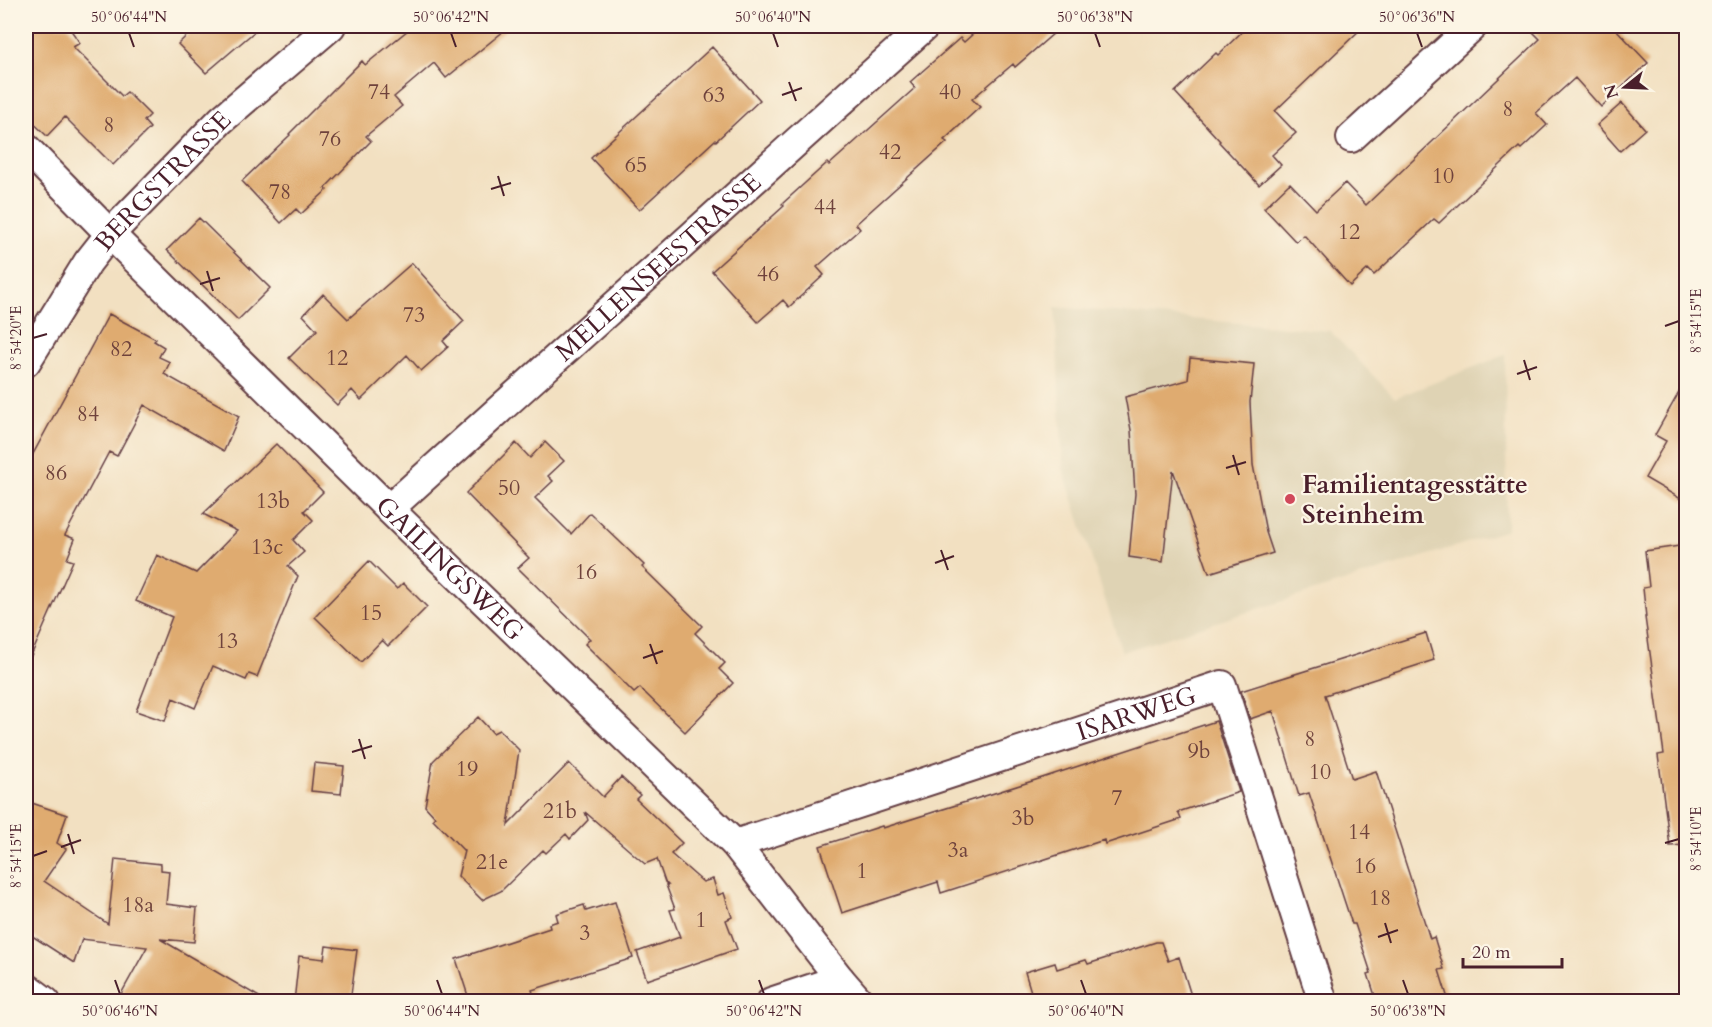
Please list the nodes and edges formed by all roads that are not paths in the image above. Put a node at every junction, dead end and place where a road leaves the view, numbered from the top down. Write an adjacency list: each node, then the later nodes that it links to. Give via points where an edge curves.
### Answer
1 (330, 26): 6 (street, BERGSTRASSE, via 221,120)
2 (925, 26): 8 (street, MELLENSEESTRASSE)
3 (1473, 26): 4 (street)
4 (1351, 138)
5 (26, 148): 6 (street, GAILINGSWEG)
6 (110, 234): 7 (street, BERGSTRASSE, via 87,262); 8 (street, GAILINGSWEG)
7 (26, 362)
8 (389, 509): 9 (street, GAILINGSWEG)
9 (735, 844): 10 (street, GAILINGSWEG); 15 (street, ISARWEG, via 1222,685)
10 (840, 979): 13 (street); 14 (street, GAILINGSWEG)
11 (26, 987): 12 (street)
12 (46, 1002)
13 (771, 1002)
14 (860, 1002)
15 (1323, 1002)

